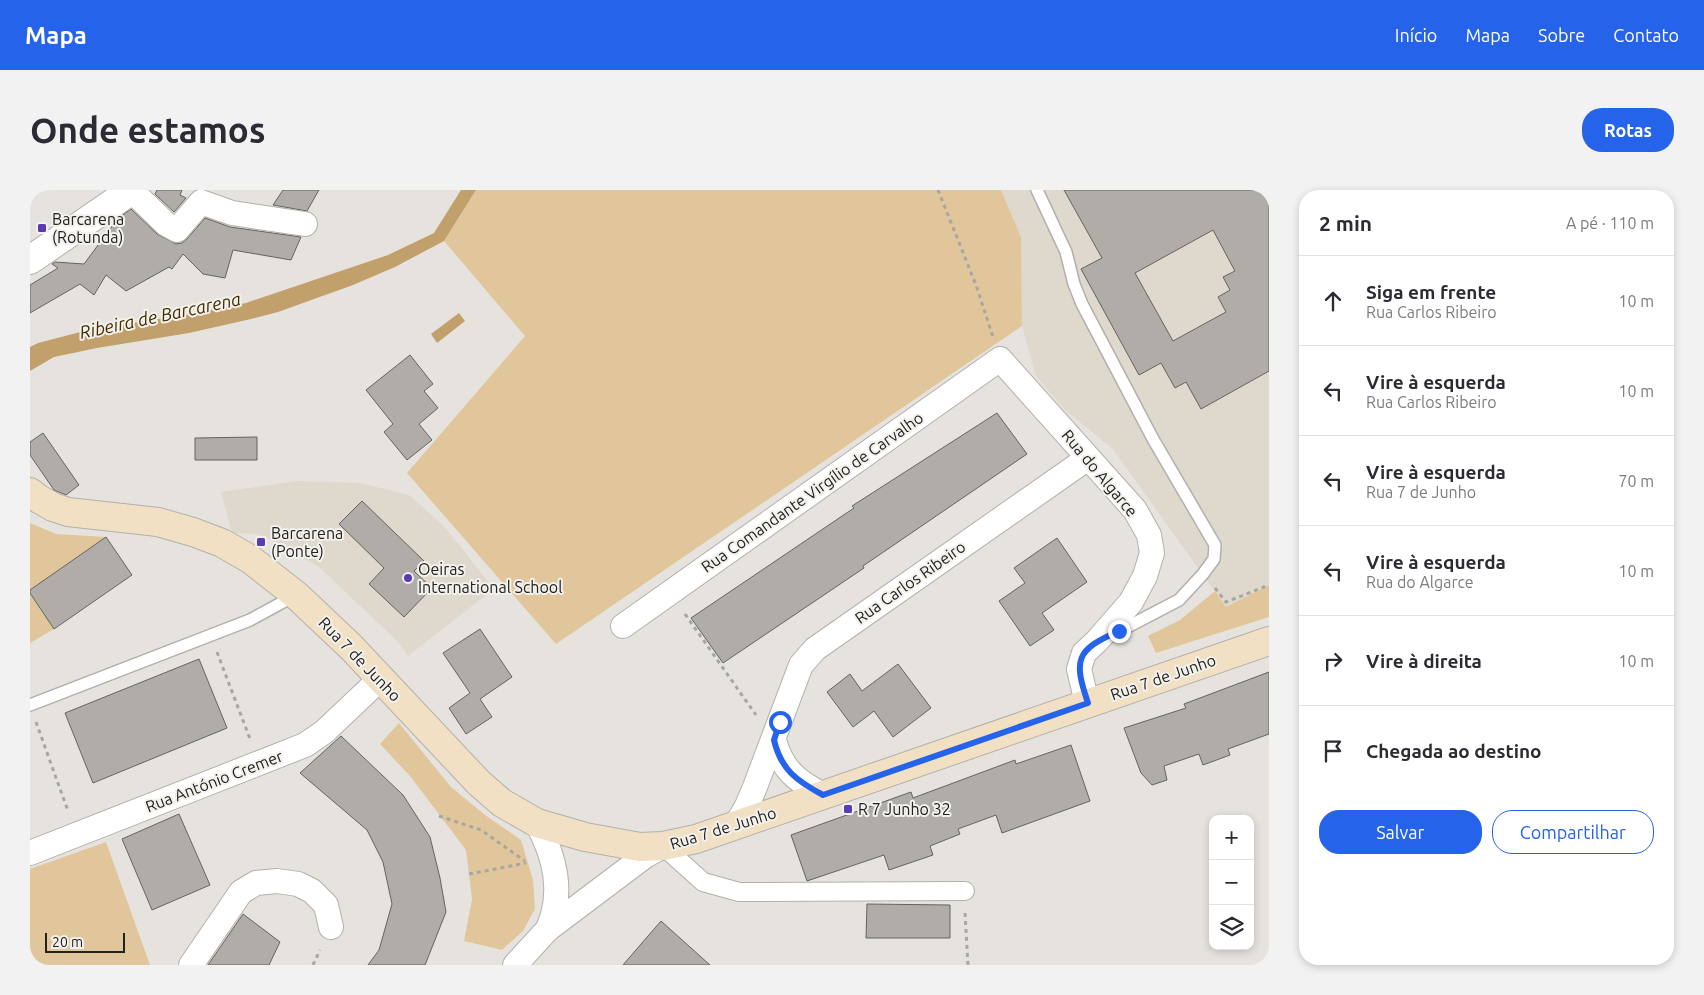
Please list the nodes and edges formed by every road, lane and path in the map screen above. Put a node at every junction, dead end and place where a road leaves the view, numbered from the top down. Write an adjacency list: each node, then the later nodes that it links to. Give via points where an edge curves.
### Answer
1 (131, 190): 4 (street, via 166,224 177,230); 6 (street)
2 (938, 190): 7 (path, via 976,285)
3 (1037, 190): 10 (lane, via 1066,252 1082,304 1153,439 1215,545 1214,559)
4 (208, 196): 5 (street, via 232,213)
5 (305, 224)
6 (30, 260)
7 (1000, 359): 8 (street, Rua do Algarce); 12 (street, Rua Comandante Virgílio de Carvalho)
8 (1088, 458): 16 (street, Rua do Algarce, via 1135,510 1149,535 1152,553 1131,602); 21 (street, Rua Carlos Ribeiro, via 815,649 801,665)
9 (30, 492): 13 (main road, Rua 7 de Junho, via 53,507 68,512 158,522 222,543 250,559)
10 (1203, 574): 11 (path, via 1226,602); 16 (lane, via 1179,600)
11 (1269, 584)
12 (670, 593): 14 (street, Rua Comandante Virgílio de Carvalho); 21 (path)
13 (296, 595): 15 (lane, via 250,620); 18 (main road, Rua 7 de Junho)
14 (624, 626)
15 (210, 635): 20 (lane); 22 (path)
16 (1097, 641): 19 (street, Rua do Algarce, via 1084,653 1079,669)
17 (1269, 641): 19 (main road, Rua 7 de Junho)
18 (380, 679): 22 (street, Rua António Cremer, via 318,736 305,745); 25 (main road, Rua 7 de Junho, via 479,783 502,803)
19 (1088, 703): 23 (main road, Rua 7 de Junho)
20 (30, 705): 27 (path)
21 (774, 740): 23 (street, via 782,762 791,774); 26 (street, Rua Carlos Ribeiro)
22 (259, 763): 27 (street, Rua António Cremer)
23 (823, 795): 26 (main road, Rua 7 de Junho)
24 (439, 816): 30 (path, via 481,830 528,863)
25 (537, 823): 28 (main road, Rua 7 de Junho, via 585,838 640,847); 33 (street, via 555,872 555,914)
26 (736, 826): 28 (main road, Rua 7 de Junho)
27 (76, 835): 29 (street, Rua António Cremer)
28 (663, 846): 31 (street, via 703,882 739,892); 33 (street, via 645,856)
29 (30, 852)
30 (469, 874)
31 (965, 891): 36 (path)
32 (331, 926): 34 (street, via 326,905 312,891 298,884 256,883 241,892)
33 (548, 930): 35 (street)
34 (191, 965)
35 (514, 965)
36 (968, 965)

